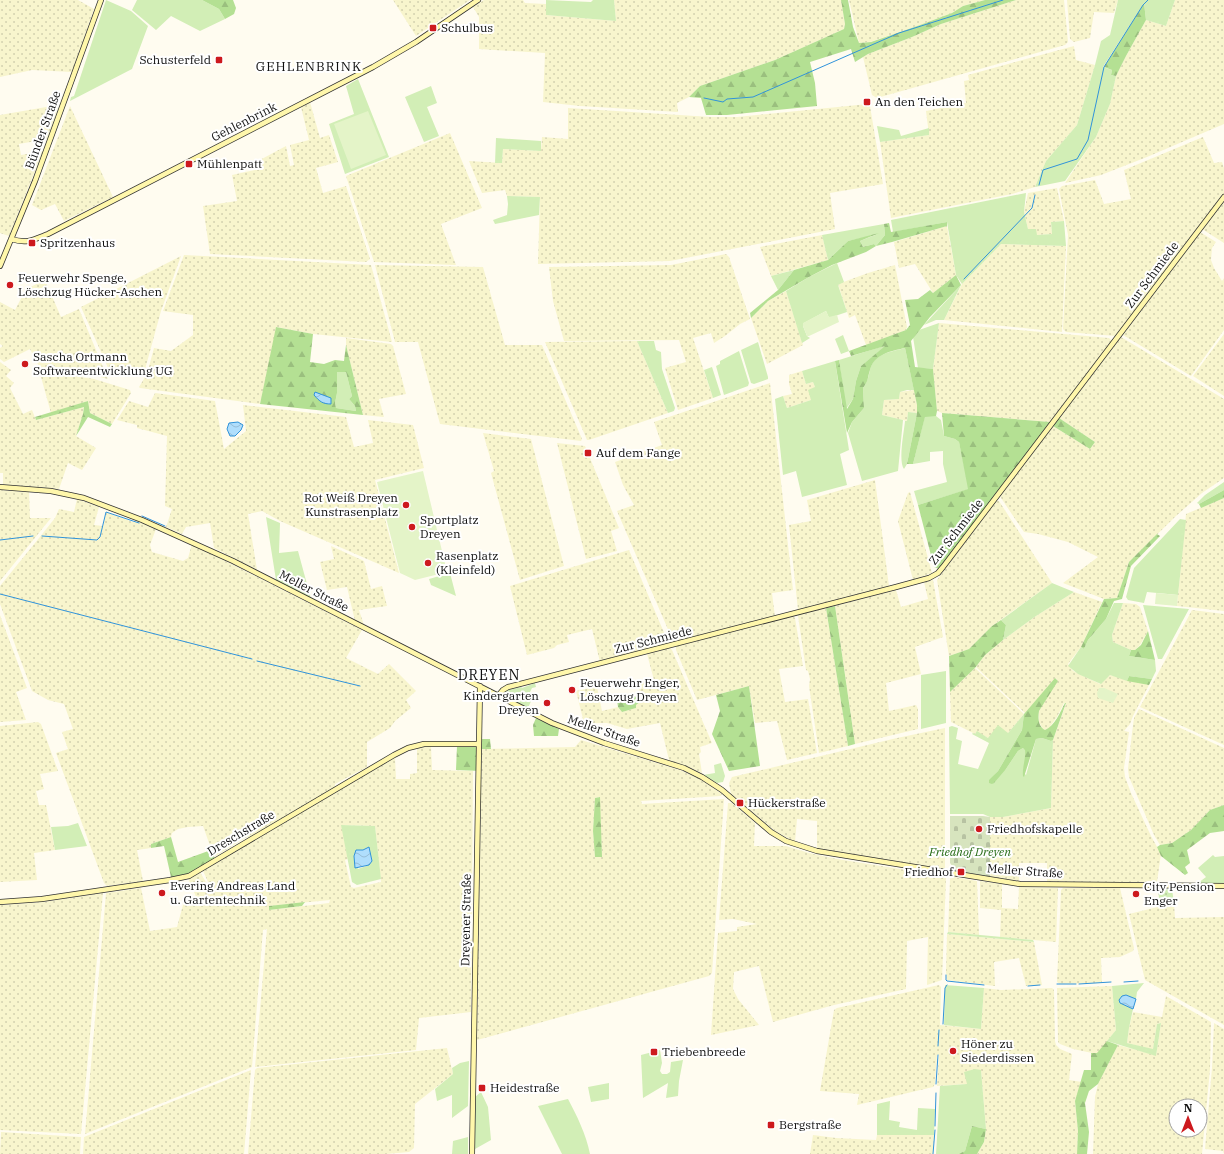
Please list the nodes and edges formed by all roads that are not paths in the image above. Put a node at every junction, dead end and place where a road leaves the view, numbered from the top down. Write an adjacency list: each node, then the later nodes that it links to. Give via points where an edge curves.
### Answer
1 (101, 0): 4 (street, Bünder Straße)
2 (478, 0): 4 (street, Gehlenbrink, via 383,61 69,223 32,241 20,242)
3 (1224, 197): 8 (street, Zur Schmiede, via 934,576 896,588 508,687)
4 (11, 239): 5 (street, Bünder Straße)
5 (0, 266)
6 (0, 487): 7 (street, Meller Straße, via 70,494 154,525 234,561)
7 (480, 686): 8 (street, Meller Straße); 9 (street, Dreyener Straße)
8 (498, 696): 10 (street, Meller Straße, via 552,723 702,777 722,790 771,832 786,841 817,851 1020,884)
9 (478, 744): 11 (street, Dreschstraße, via 424,744 408,748 189,876 42,899); 12 (street, Dreyener Straße)
10 (1224, 886)
11 (0, 902)
12 (472, 1154)

